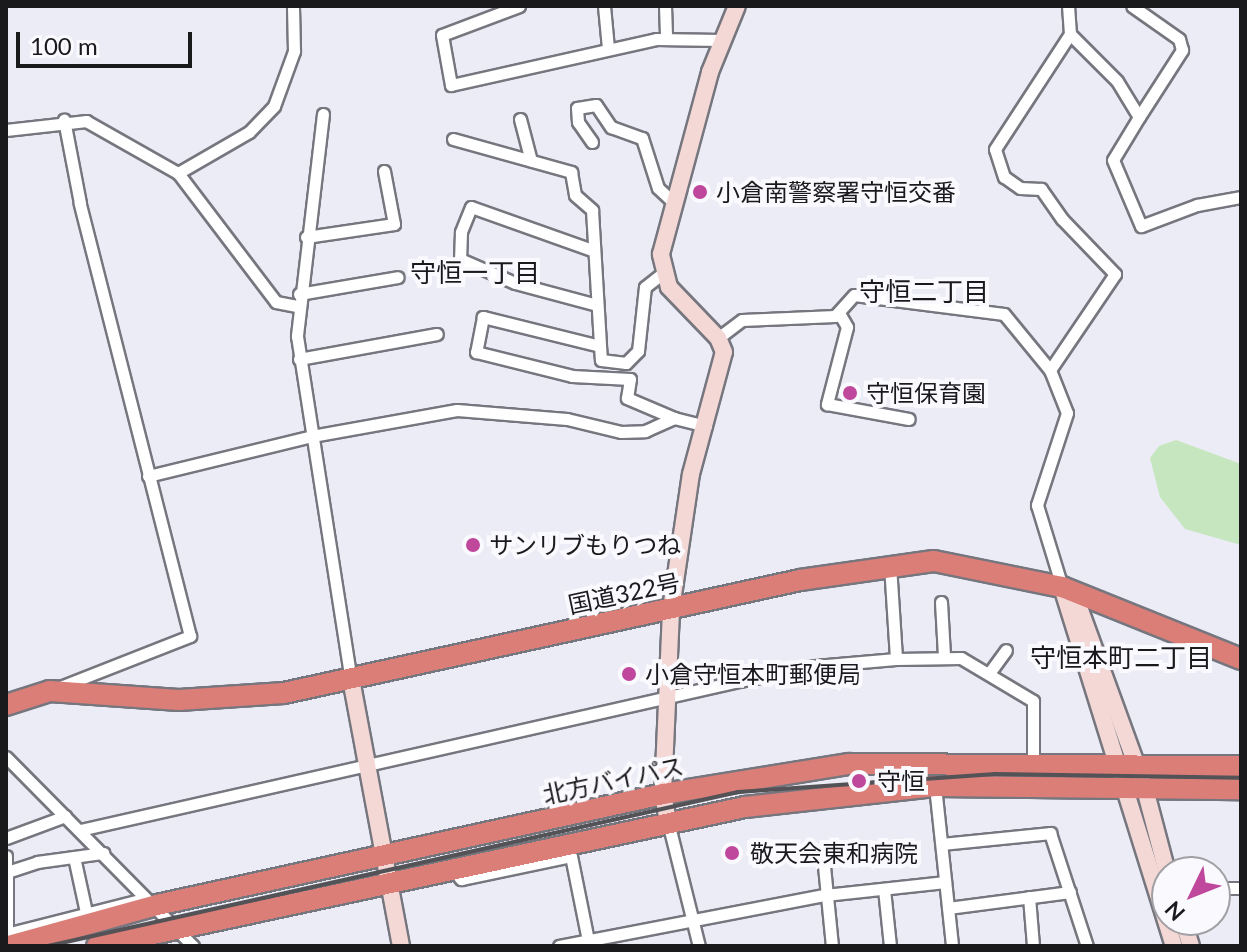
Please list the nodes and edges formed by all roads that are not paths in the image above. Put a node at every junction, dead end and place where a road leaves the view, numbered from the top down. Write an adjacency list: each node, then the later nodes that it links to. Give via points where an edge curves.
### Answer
1 (293, 6): 21 (street, via 294,51 274,106 249,132)
2 (519, 6): 11 (street, via 442,35 451,85)
3 (604, 6): 11 (street)
4 (665, 6): 9 (street)
5 (737, 6): 10 (street)
6 (1068, 6): 8 (street)
7 (1132, 6): 13 (street, via 1179,39 1182,50)
8 (1070, 34): 13 (street, via 1117,81); 35 (street, via 995,149 1004,177 1020,188 1041,189 1115,274)
9 (666, 39): 10 (street); 11 (street)
10 (721, 40): 23 (street)
11 (608, 48)
12 (323, 114): 24 (street)
13 (1139, 117): 22 (street, via 1113,160 1141,226 1197,205)
14 (520, 119): 19 (street)
15 (64, 120): 16 (street); 21 (street, via 86,121); 40 (street)
16 (6, 130)
17 (453, 139): 19 (street)
18 (592, 142): 23 (street, via 578,122 577,108 596,105 611,127 642,138 658,188)
19 (531, 161): 25 (street, via 571,172 575,195 592,210)
20 (384, 171): 24 (street, via 394,224)
21 (178, 173): 28 (street, via 276,302)
22 (1241, 197)
23 (673, 202): 26 (street)
24 (306, 237): 28 (street)
25 (592, 250): 29 (street); 29 (street, via 471,207 461,232 460,259 515,283)
26 (663, 273): 32 (street, via 678,298); 33 (street, via 645,287 638,351 626,363 601,360)
27 (398, 277): 28 (street)
28 (298, 300): 34 (street)
29 (597, 305): 33 (street)
30 (839, 313): 32 (street, via 818,321 742,320); 35 (street, via 854,295 1004,314); 37 (street, via 847,327 827,404)
31 (437, 334): 34 (street)
32 (718, 338): 38 (street, via 723,363)
33 (600, 346): 36 (street, via 483,317 476,352 572,376 630,379 627,398)
34 (299, 359): 39 (street)
35 (1050, 370): 42 (street, via 1067,425 1037,505)
36 (674, 418): 38 (street); 39 (street, via 645,431 621,432 567,419 457,410)
37 (909, 419)
38 (706, 426): 44 (street, via 686,501)
39 (312, 436): 40 (street); 50 (street)
40 (148, 476): 51 (street, via 190,636)
41 (890, 565): 42 (highway, 国道322号, via 963,564); 44 (highway, 国道322号); 47 (street)
42 (1062, 587): 48 (highway, 国道322号); 57 (street)
43 (941, 602): 46 (street)
44 (671, 609): 50 (highway, 国道322号); 52 (street)
45 (1006, 650): 49 (street)
46 (944, 656): 47 (street); 49 (street)
47 (896, 659): 52 (street, via 815,666)
48 (1241, 659)
49 (990, 672): 55 (street, via 1033,701)
50 (351, 679): 51 (highway, 国道322号, via 222,699 114,698); 56 (street)
51 (50, 691): 53 (highway, 国道322号)
52 (667, 698): 56 (street); 64 (street)
53 (6, 705)
54 (6, 757): 59 (street)
55 (1033, 763): 57 (highway, 北方バイパス); 64 (highway, 北方バイパス, via 849,764)
56 (365, 764): 67 (street); 72 (street)
57 (1126, 764): 58 (highway, 北方バイパス); 62 (street)
58 (1241, 766)
59 (19, 770): 60 (street); 65 (street)
60 (6, 776)
61 (935, 786): 62 (highway); 66 (highway, via 774,803); 69 (street)
62 (1134, 788): 63 (highway); 73 (street); 74 (street)
63 (1241, 789)
64 (663, 794): 66 (street); 72 (highway, 北方バイパス)
65 (65, 816): 67 (street); 68 (street)
66 (668, 822): 77 (highway); 88 (street)
67 (80, 830): 70 (street)
68 (6, 838)
69 (942, 844): 79 (street); 82 (street, via 1050,833)
70 (103, 853): 75 (street); 85 (street)
71 (6, 856): 78 (street)
72 (383, 856): 80 (street); 85 (highway, 北方バイパス)
73 (1152, 856)
74 (1161, 856)
75 (74, 857): 78 (street); 87 (street)
76 (824, 866): 83 (street)
77 (454, 871): 80 (highway); 91 (street, via 461,879 571,856)
78 (6, 872): 90 (street)
79 (945, 882): 81 (street); 86 (street)
80 (389, 886): 89 (highway); 95 (street)
81 (884, 889): 83 (street); 99 (street)
82 (1070, 892): 84 (street); 102 (street)
83 (825, 895): 88 (street); 98 (street)
84 (1029, 897): 86 (street); 101 (street)
85 (153, 901): 87 (street); 89 (street); 92 (highway, 北方バイパス)
86 (948, 908): 100 (street)
87 (86, 912): 90 (street)
88 (692, 919): 91 (street); 97 (street)
89 (177, 928): 93 (highway); 94 (street)
90 (6, 934)
91 (588, 940): 96 (street)
92 (9, 946)
93 (97, 946)
94 (193, 946)
95 (401, 946)
96 (559, 946)
97 (699, 946)
98 (832, 946)
99 (890, 946)
100 (952, 946)
101 (1033, 946)
102 (1087, 946)

